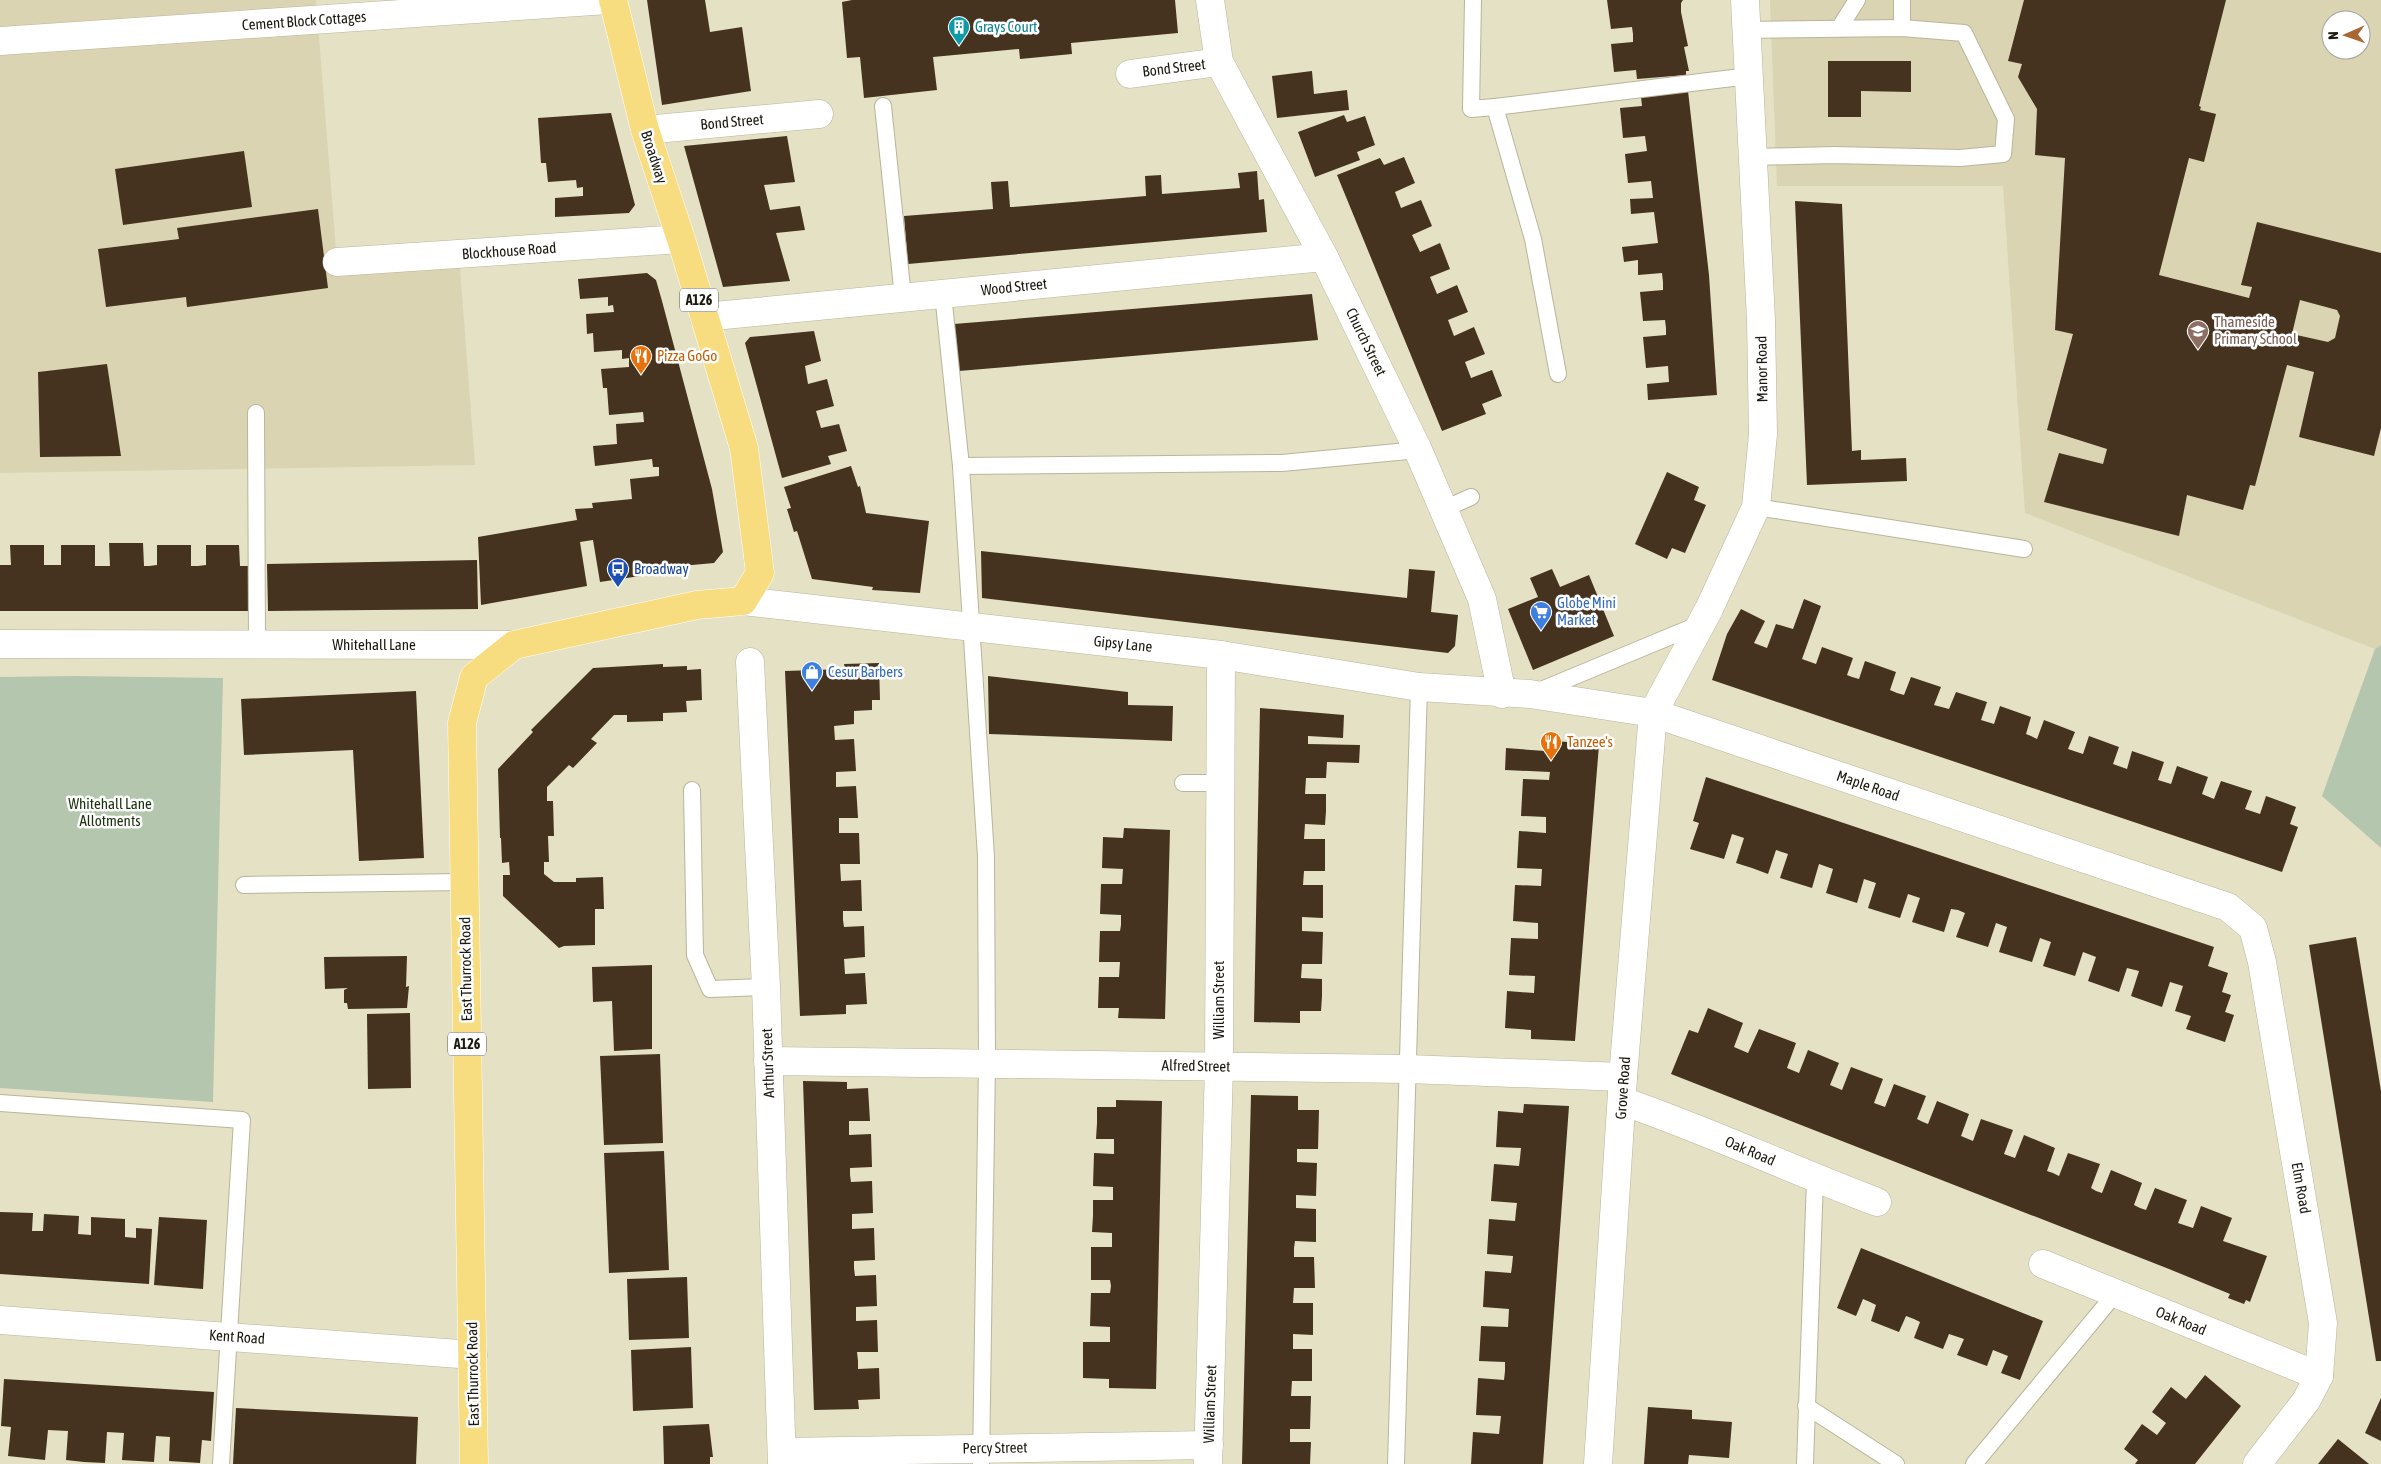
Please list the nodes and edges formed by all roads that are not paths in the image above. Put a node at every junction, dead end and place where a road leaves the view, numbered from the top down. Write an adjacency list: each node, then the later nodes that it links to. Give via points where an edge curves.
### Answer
1 (608, 0): 11 (street, Cement Block Cottages)
2 (613, 0): 18 (main road, Broadway / A126)
3 (1210, 0): 12 (street, Church Street)
4 (1473, 0): 16 (lane, via 1471,109)
5 (1745, 0): 10 (street, Manor Road)
6 (1857, 0): 8 (lane)
7 (1902, 0): 9 (lane)
8 (1840, 27): 9 (lane); 10 (lane)
9 (1902, 28): 19 (lane, via 1964,33 2006,119 2003,154 1960,158)
10 (1746, 30): 14 (street, Manor Road)
11 (0, 41)
12 (1219, 62): 13 (street, Bond Street); 21 (street, Church Street)
13 (1130, 74)
14 (1750, 76): 16 (lane); 19 (street, Manor Road)
15 (883, 106): 24 (lane)
16 (1495, 107): 26 (lane, via 1533,239)
17 (819, 114): 18 (street, Bond Street)
18 (645, 130): 20 (main road, Broadway / A126)
19 (1753, 157): 31 (street, Manor Road, via 1763,434)
20 (681, 239): 22 (street, Blockhouse Road); 25 (main road, Broadway / A126)
21 (1324, 257): 23 (street, Wood Street); 28 (street, Church Street)
22 (337, 262)
23 (943, 294): 24 (street, Wood Street); 29 (lane)
24 (903, 298): 25 (street, Wood Street)
25 (704, 318): 34 (main road, Broadway / A126, via 744,448 760,573)
26 (1558, 374)
27 (256, 413): 38 (lane)
28 (1418, 450): 29 (lane, via 1282,463); 32 (street, Church Street)
29 (961, 466): 36 (lane)
30 (1471, 497): 32 (lane)
31 (1756, 507): 33 (lane); 35 (street, Manor Road)
32 (1444, 509): 43 (street, Church Street, via 1482,599)
33 (2024, 549)
34 (743, 601): 36 (street, Gipsy Lane); 39 (main road, Whitehall Lane / A126, via 697,605)
35 (1700, 624): 44 (lane); 45 (street, Manor Road)
36 (971, 627): 40 (street, Gipsy Lane); 54 (lane, via 986,857)
37 (0, 644): 38 (street, Whitehall Lane)
38 (257, 645): 39 (street, Whitehall Lane)
39 (514, 645): 49 (main road, East Thurrock Road / A126, via 474,677 462,723)
40 (1221, 655): 42 (street, Gipsy Lane); 46 (street, William Street)
41 (750, 662): 52 (street, Arthur Street)
42 (1418, 687): 43 (street, Gipsy Lane); 56 (lane)
43 (1502, 694): 44 (street, Maple Road)
44 (1530, 694): 45 (street, Maple Road)
45 (1653, 713): 51 (street, Maple Road); 57 (street, Grove Road)
46 (1220, 783): 47 (lane); 55 (street, William Street)
47 (1183, 784)
48 (692, 790): 52 (lane, via 695,955 710,989)
49 (464, 882): 50 (lane); 65 (main road, East Thurrock Road / A126)
50 (244, 885)
51 (2228, 907): 66 (street, Elm Road, via 2253,928 2262,962 2323,1323)
52 (766, 988): 53 (street, Arthur Street)
53 (768, 1061): 54 (street, Alfred Street); 70 (street, Arthur Street)
54 (987, 1063): 55 (street, Alfred Street); 69 (lane)
55 (1219, 1066): 56 (street, Alfred Street); 68 (street, William Street)
56 (1408, 1069): 57 (street, Alfred Street); 73 (lane)
57 (1623, 1089): 59 (street, Oak Road, via 1678,1121); 74 (street, Grove Road)
58 (0, 1103): 64 (lane, via 242,1120)
59 (1815, 1178): 60 (street, Oak Road); 67 (lane)
60 (1878, 1202)
61 (2043, 1264): 62 (street, Oak Road)
62 (2115, 1294): 66 (street, Oak Road); 77 (lane)
63 (0, 1320): 64 (street, Kent Road)
64 (230, 1337): 65 (street, Kent Road); 71 (lane)
65 (473, 1355): 72 (main road, East Thurrock Road / A126)
66 (2319, 1376): 78 (street, Elm Road, via 2306,1401)
67 (1806, 1406): 75 (lane); 76 (lane)
68 (1208, 1454): 69 (street, Percy Street)
69 (981, 1456): 70 (street, Percy Street)
70 (782, 1458)
71 (222, 1464)
72 (474, 1464)
73 (1396, 1464)
74 (1598, 1464)
75 (1805, 1464)
76 (1896, 1464)
77 (1974, 1464)
78 (2257, 1464)

